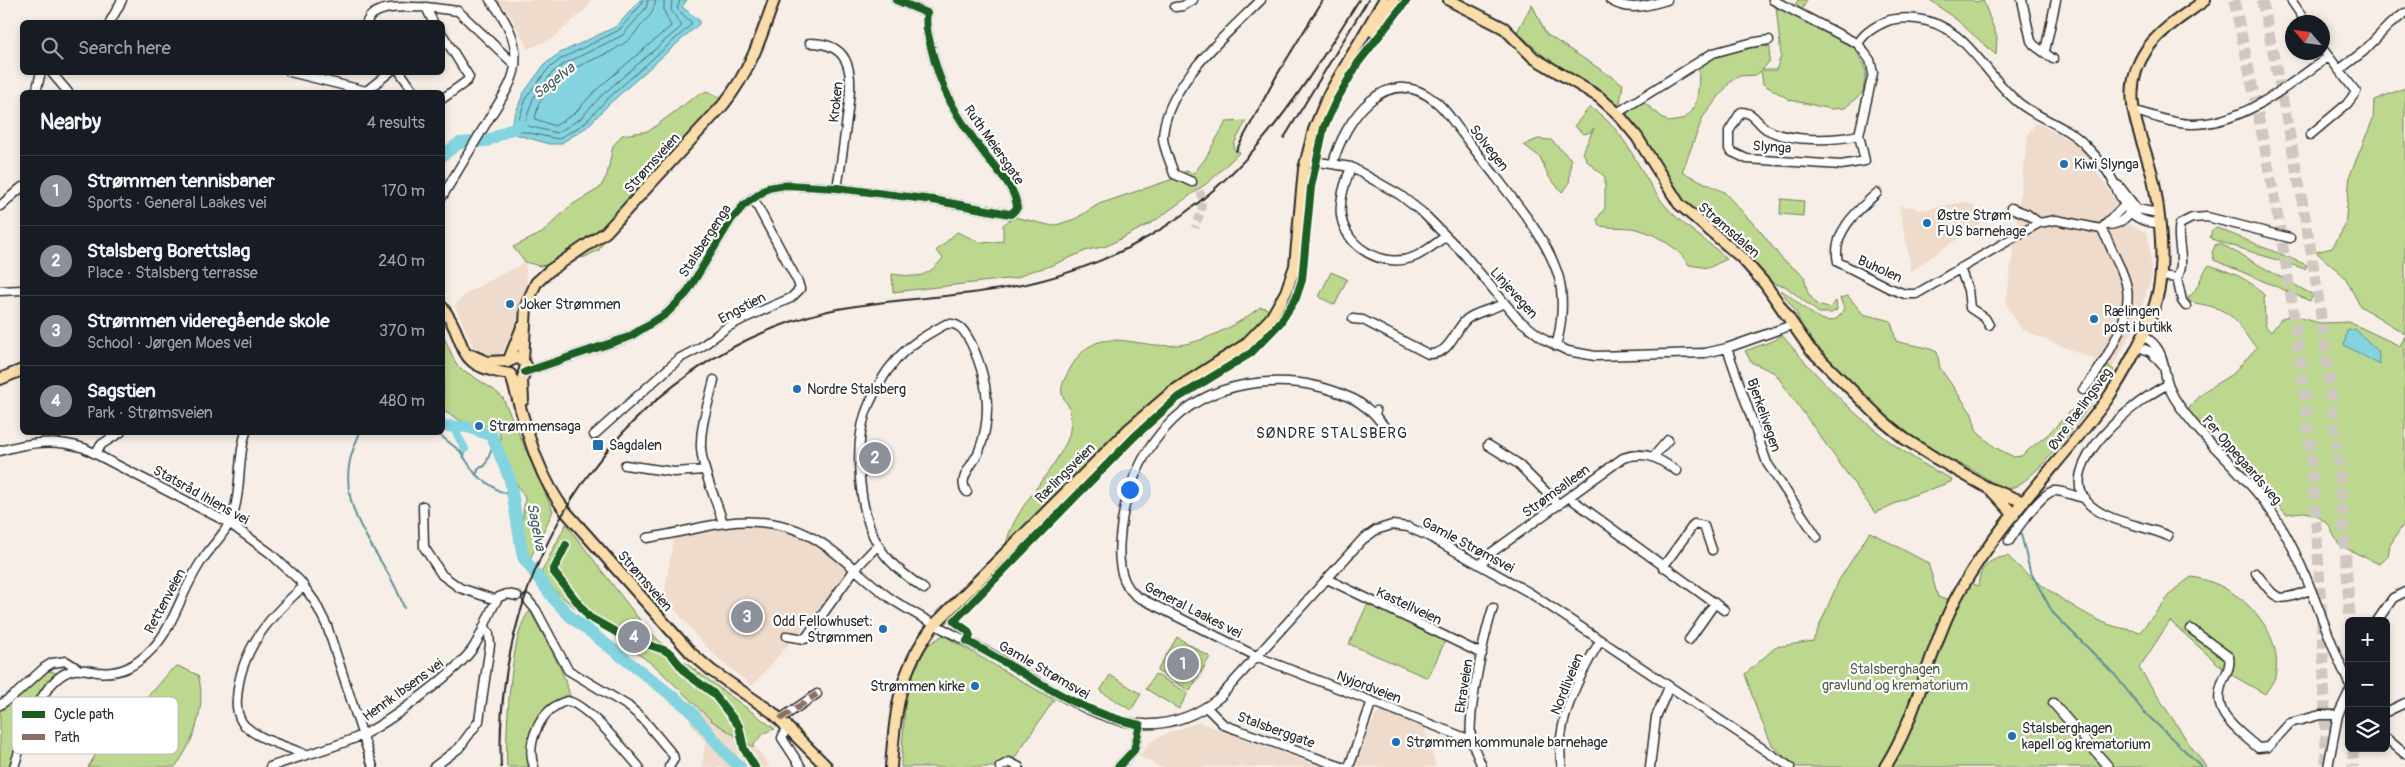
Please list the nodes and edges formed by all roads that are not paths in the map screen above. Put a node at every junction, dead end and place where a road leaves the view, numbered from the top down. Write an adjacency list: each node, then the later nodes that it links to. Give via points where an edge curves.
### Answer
1 (122, 0): 21 (street)
2 (490, 0): 33 (street, via 511,32)
3 (774, 0): 77 (main road, Strømsveien, via 752,62 731,95 612,227 540,279 528,297)
4 (896, 0): 60 (street, Ruth Meiersgate, via 927,13 926,27 944,91 969,134 1013,193)
5 (1193, 0): 18 (street)
6 (1261, 0): 53 (street, via 1202,60 1168,110 1163,138 1174,174)
7 (1384, 0): 29 (main road)
8 (1394, 0): 29 (main road)
9 (1449, 0): 47 (main road, Strømsdalen, via 1504,28 1534,58)
10 (1610, 0): 11 (street, via 1635,8)
11 (1667, 0)
12 (1774, 0): 27 (street)
13 (2022, 0): 28 (street, via 2031,40)
14 (2056, 0): 28 (street)
15 (2205, 0): 46 (main road, Øvre Rælingsveg, via 2165,30 2148,48 2135,74)
16 (2292, 0): 20 (street)
17 (426, 7): 22 (street, via 376,11); 23 (street); 33 (street, via 458,12)
18 (1175, 7)
19 (2405, 13): 34 (street)
20 (2302, 15)
21 (111, 20)
22 (368, 20)
23 (432, 20)
24 (445, 39): 45 (street, via 469,77)
25 (1769, 40): 47 (street, via 1713,53)
26 (810, 43): 54 (street, Kroken, via 825,45 840,53 851,76)
27 (1858, 44): 48 (street, Slynga, via 1870,60 1873,73); 62 (street, via 1869,31 1894,19 1921,19 1944,26 1966,43 2017,101 2086,146 2120,186)
28 (2045, 51): 30 (street)
29 (1351, 58): 50 (main road, Rælingsveien, via 1322,109)
30 (2053, 59)
31 (2330, 59): 34 (street)
32 (2324, 60): 46 (street, via 2264,102 2214,120 2192,124)
33 (515, 65): 56 (street, via 509,84)
34 (2339, 70): 49 (street, via 2356,92 2347,104)
35 (39, 75): 40 (street)
36 (54, 75): 41 (street)
37 (302, 75): 42 (street)
38 (387, 75): 43 (street)
39 (402, 75): 44 (street)
40 (36, 90)
41 (66, 90)
42 (360, 90)
43 (370, 90)
44 (413, 90)
45 (445, 97)
46 (2132, 110): 63 (main road, Øvre Rælingsveg, via 2151,172)
47 (1618, 112): 78 (main road, Strømsdalen, via 1679,204 1742,258 1765,284)
48 (1859, 135): 48 (street, Slynga, via 1838,139 1787,137 1768,130 1752,115 1741,112 1730,131 1729,148 1747,158 1842,165 1865,161)
49 (2310, 135)
50 (1306, 160): 51 (street, Linjevegen); 139 (main road, Rælingsveien, via 1296,258 1277,309 1259,332 1236,352 1187,382 1146,414)
51 (1333, 163): 52 (street, Linjevegen); 81 (street, Solvegen, via 1356,114 1375,95 1403,88 1435,100 1548,250 1562,293)
52 (1351, 167): 66 (street, Linjevegen, via 1400,195); 66 (street, via 1341,217 1350,237 1365,252 1388,260 1410,258)
53 (1192, 182)
54 (837, 188): 58 (street, Stalsbergenga, via 786,185 768,188); 60 (street, Stalsbergenga, via 1010,214)
55 (20, 190): 59 (street)
56 (445, 192)
57 (1877, 193): 68 (street, Buholen, via 1850,217 1836,251 1838,262 1905,294 1916,294)
58 (753, 198): 87 (street, Stalsbergenga, via 731,220 686,294 666,314 628,337 544,364); 98 (street, Engstien, via 800,289 791,298 726,328 680,358)
59 (0, 206)
60 (1017, 208)
61 (2010, 208): 64 (street, Buholen)
62 (2129, 208): 63 (street, via 2142,221); 65 (street, via 2113,225)
63 (2158, 218): 69 (main road, Øvre Rælingsveg)
64 (2039, 222): 65 (street, Buholen, via 2056,220); 68 (street, Buholen)
65 (2104, 227): 93 (street, via 2128,290 2128,300 2106,358)
66 (1446, 236): 73 (street, Linjevegen)
67 (2290, 238): 70 (street, via 2218,219 2198,217 2185,220 2178,230 2181,263)
68 (1960, 268): 79 (street, via 1970,308)
69 (2161, 276): 70 (street); 80 (main road, Øvre Rælingsveg, via 2155,304)
70 (2177, 278): 74 (street)
71 (20, 290): 72 (street)
72 (0, 291)
73 (1504, 303): 76 (street, via 1468,319 1452,341 1433,354 1363,320); 81 (street, Linjevegen, via 1532,332)
74 (2186, 306)
75 (445, 313): 84 (main road)
76 (1353, 319)
77 (524, 321): 85 (main road, Strømsveien); 87 (main road, Strømsveien)
78 (1792, 325): 83 (street, Linjevegen); 107 (main road, Strømsdalen, via 1826,367 1898,434)
79 (1989, 325)
80 (2142, 336): 82 (main road, Øvre Rælingsveg); 86 (street, Per Oppegaards veg, via 2160,350)
81 (1556, 346): 83 (street, Linjevegen, via 1578,354 1604,356 1692,354)
82 (2137, 346): 86 (street, via 2151,352); 111 (main road, Øvre Rælingsveg, via 2097,413)
83 (1727, 348): 118 (street, Bjerkelivegen, via 1762,451)
84 (466, 352): 85 (main road, via 487,362); 89 (main road, via 477,366)
85 (509, 361): 87 (main road, via 516,357); 89 (main road, via 507,368)
86 (2163, 366): 92 (street, Per Oppegaards veg)
87 (524, 367): 89 (main road, via 518,376); 95 (main road, Strømsveien, via 521,386)
88 (20, 371): 90 (main road)
89 (510, 374): 95 (main road, Strømsveien)
90 (0, 379)
91 (714, 380): 105 (street, via 702,435)
92 (2167, 385): 110 (street, via 2122,418 2089,454 2080,473); 130 (street, Per Oppegaards veg, via 2199,430 2270,509)
93 (2083, 390)
94 (1384, 426): 146 (street, General Laakes vei, via 1374,412 1353,398 1307,383 1254,383 1210,396 1191,406 1173,420 1141,464 1128,492 1121,519 1120,562 1129,591)
95 (527, 429): 160 (main road, Strømsveien, via 549,488 594,544 692,653)
96 (116, 435): 102 (street)
97 (246, 435): 115 (street, Rettenveien, via 235,506)
98 (594, 435)
99 (1668, 440): 103 (street)
100 (1488, 445): 112 (street, via 1517,463)
101 (0, 451): 102 (street, Statsråd Ihlens vei, via 49,442 73,445)
102 (95, 453): 115 (street, Statsråd Ihlens vei)
103 (1654, 456): 106 (street); 109 (street, Strømsalleen, via 1623,458)
104 (625, 465): 105 (street, via 674,472)
105 (705, 470): 116 (street)
106 (1677, 471)
107 (1988, 488): 111 (main road, Strømsdalen); 114 (main road, Strømsdalen)
108 (967, 492): 121 (street, via 962,481 979,451 985,429 987,397 970,341 961,327 952,323 911,345 891,365 865,415 860,451 860,488 867,519)
109 (1570, 498): 112 (street, Strømsalleen); 124 (street)
110 (2085, 498): 117 (street, via 2109,516); 120 (street, via 2055,491 2048,493)
111 (2024, 502): 114 (main road, Øvre Rælingsveg)
112 (1559, 505): 123 (street, Strømsalleen, via 1490,553)
113 (423, 506): 134 (street, via 424,546 442,575 460,588)
114 (2014, 514): 187 (main road, Øvre Rælingsveg, via 1978,562 1951,607 1907,724)
115 (229, 523): 128 (street, Statsråd Ihlens vei, via 270,553); 148 (street, Rettenveien, via 197,567 156,646 128,669 106,673)
116 (723, 523): 119 (street, Gamle Strømsvei); 125 (street, Gamle Strømsvei, via 750,520 790,528 821,542)
117 (2168, 536)
118 (1817, 537)
119 (647, 538)
120 (2009, 541)
121 (878, 545): 125 (street); 129 (street, via 893,565)
122 (1712, 550): 124 (street, via 1704,526 1694,524)
123 (1480, 565): 127 (street, Gamle Strømsvei, via 1415,530 1392,525 1366,536); 144 (street, Gamle Strømsvei, via 1530,593)
124 (1663, 567): 135 (street)
125 (855, 569): 139 (street, Gamle Strømsvei, via 888,596); 142 (street, via 805,639)
126 (2256, 573): 130 (street, via 2279,598)
127 (1327, 580): 145 (street, Kastellveien); 146 (street, Gamle Strømsvei)
128 (304, 586): 162 (street, Statsråd Ihlens vei, via 327,626); 166 (street, via 270,618 248,653 237,689 236,708 245,726)
129 (924, 589)
130 (2310, 590): 147 (street, Per Oppegaards veg)
131 (2405, 592): 138 (street, via 2393,598)
132 (517, 596): 134 (street, via 505,594)
133 (527, 599): 175 (street, via 568,670 616,696 643,719 673,755)
134 (496, 600): 140 (street, Henrik Ibsens vei)
135 (1715, 604): 137 (street); 143 (street)
136 (1493, 608): 145 (street, Ekraveien)
137 (1724, 610)
138 (2380, 617)
139 (936, 624): 161 (street, Gamle Strømsvei, via 1072,702); 178 (main road, Rælingsveien, via 913,657 902,685)
140 (484, 627): 162 (street, Henrik Ibsens vei, via 474,646 458,664 411,702); 172 (street, via 490,634 490,645 479,720 455,752)
141 (2190, 629): 159 (street, via 2229,657 2230,663 2218,692 2221,713 2258,748 2268,747 2290,723 2314,716)
142 (787, 636)
143 (1690, 640)
144 (1600, 641): 149 (street, Gamle Strømsvei); 185 (street, Nordliveien, via 1568,708 1559,751)
145 (1482, 654): 163 (street, Ekraveien)
146 (1258, 657): 153 (street, Nyjordveien); 157 (street, Gamle Strømsvei)
147 (2345, 665)
148 (80, 670): 151 (street, Rettenveien, via 59,677); 156 (street, via 66,661 52,663)
149 (1669, 687): 168 (street, Gamle Strømsvei); 186 (street, via 1656,717)
150 (817, 694): 160 (street)
151 (43, 697)
152 (2345, 700): 159 (street)
153 (1372, 701): 163 (street, Nyjordveien); 183 (street)
154 (2053, 703): 188 (street)
155 (2405, 703): 158 (street)
156 (0, 705)
157 (1207, 708): 161 (street, Gamle Strømsvei, via 1174,723); 182 (street, Stalsberggate, via 1224,725)
158 (2390, 710)
159 (2338, 715): 189 (street)
160 (783, 722): 176 (street, via 782,738); 177 (main road, Strømsveien)
161 (1140, 724): 181 (street, via 1134,750)
162 (362, 735): 166 (street, Henrik Ibsens vei); 171 (street, Statsråd Ihlens vei)
163 (1471, 740): 184 (street, Ekraveien)
164 (2390, 741): 167 (street)
165 (18, 754): 169 (street, Rettenveien)
166 (304, 754): 170 (street, Henrik Ibsens vei)
167 (2405, 754)
168 (1785, 766)
169 (14, 767)
170 (270, 767)
171 (373, 767)
172 (434, 767)
173 (534, 767): 174 (street, via 531,753 536,729 551,710 562,702 571,701 610,735)
174 (638, 767)
175 (669, 767)
176 (801, 767)
177 (827, 767)
178 (891, 767)
179 (1000, 767): 180 (street, via 1009,762)
180 (1018, 767)
181 (1118, 767)
182 (1342, 767)
183 (1349, 767)
184 (1482, 767)
185 (1562, 767)
186 (1650, 767)
187 (1885, 767)
188 (2109, 767)
189 (2328, 767)

